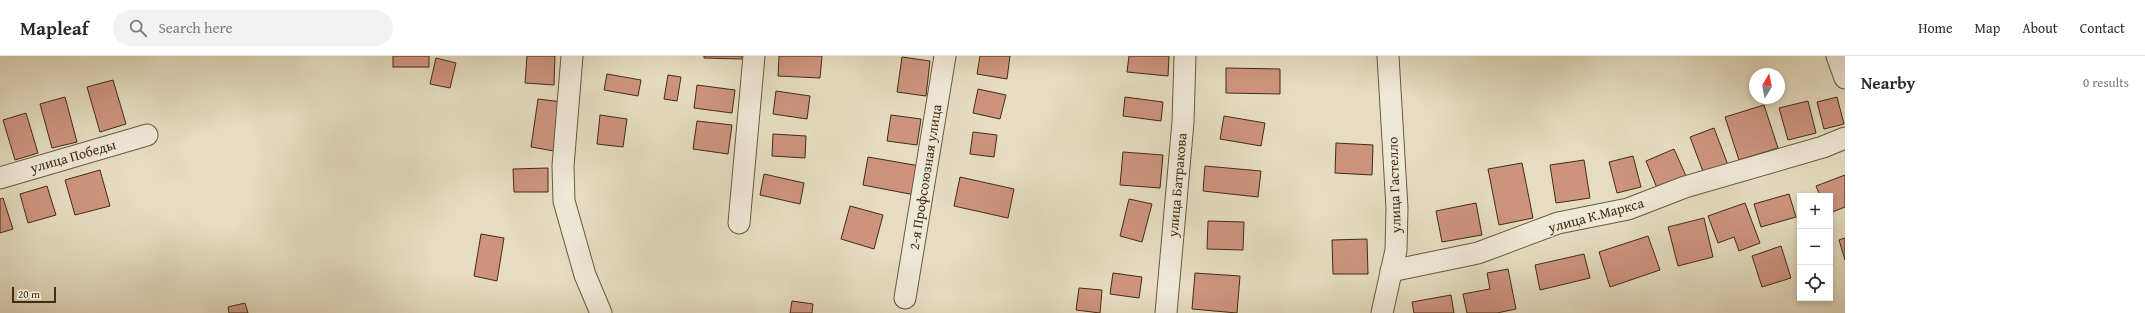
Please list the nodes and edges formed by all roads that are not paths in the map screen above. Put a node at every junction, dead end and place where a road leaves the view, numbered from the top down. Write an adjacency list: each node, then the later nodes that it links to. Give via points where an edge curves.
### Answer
1 (572, 56): 14 (street, via 563,166 564,201 585,275)
2 (754, 56): 11 (street)
3 (945, 56): 13 (street, 2-я Профсоюзная улица)
4 (1185, 56): 15 (street, улица Батракова, via 1183,122)
5 (1388, 56): 12 (street, улица Гастелло, via 1397,208 1396,250)
6 (1837, 56): 7 (street)
7 (1845, 78)
8 (146, 135): 10 (street, улица Победы)
9 (1845, 138): 12 (street, улица К.Маркса, via 1823,148 1685,187 1628,209 1558,223 1478,253)
10 (0, 178)
11 (739, 223)
12 (1391, 271): 16 (street, улица Гастелло)
13 (905, 298)
14 (601, 313)
15 (1166, 313)
16 (1382, 313)

